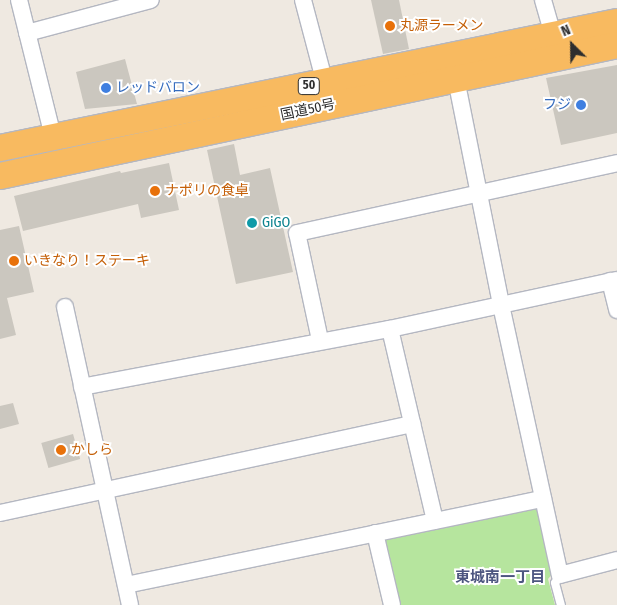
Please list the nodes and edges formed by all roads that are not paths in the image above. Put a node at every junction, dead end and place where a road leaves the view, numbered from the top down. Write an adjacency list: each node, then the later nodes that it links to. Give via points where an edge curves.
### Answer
1 (19, 0): 6 (street)
2 (151, 0): 6 (street)
3 (303, 0): 10 (street)
4 (543, 0): 7 (street)
5 (617, 22): 7 (highway, 国道50号 / 50)
6 (28, 33): 11 (street)
7 (553, 36): 10 (highway, 国道50号 / 50)
8 (617, 45): 9 (highway, 国道50号 / 50)
9 (456, 78): 14 (highway, 国道50号 / 50); 15 (street)
10 (325, 83): 11 (highway, 国道50号 / 50)
11 (54, 136): 12 (highway, 国道50号 / 50)
12 (0, 148)
13 (617, 163): 15 (street)
14 (0, 176)
15 (479, 193): 17 (street); 21 (street, via 296,233)
16 (614, 281): 17 (street); 19 (street)
17 (501, 305): 20 (street); 25 (street)
18 (65, 307): 22 (street)
19 (617, 310)
20 (390, 329): 21 (street); 23 (street)
21 (320, 340): 22 (street)
22 (82, 387): 24 (street)
23 (412, 424): 24 (street); 27 (street)
24 (103, 489): 26 (street); 31 (street)
25 (542, 499): 27 (street); 30 (street)
26 (0, 513)
27 (435, 521): 28 (street)
28 (375, 533): 31 (street); 33 (street)
29 (617, 560): 30 (street)
30 (560, 575): 34 (lane, via 555,583)
31 (126, 585): 32 (street)
32 (130, 605)
33 (392, 605)
34 (561, 605)

